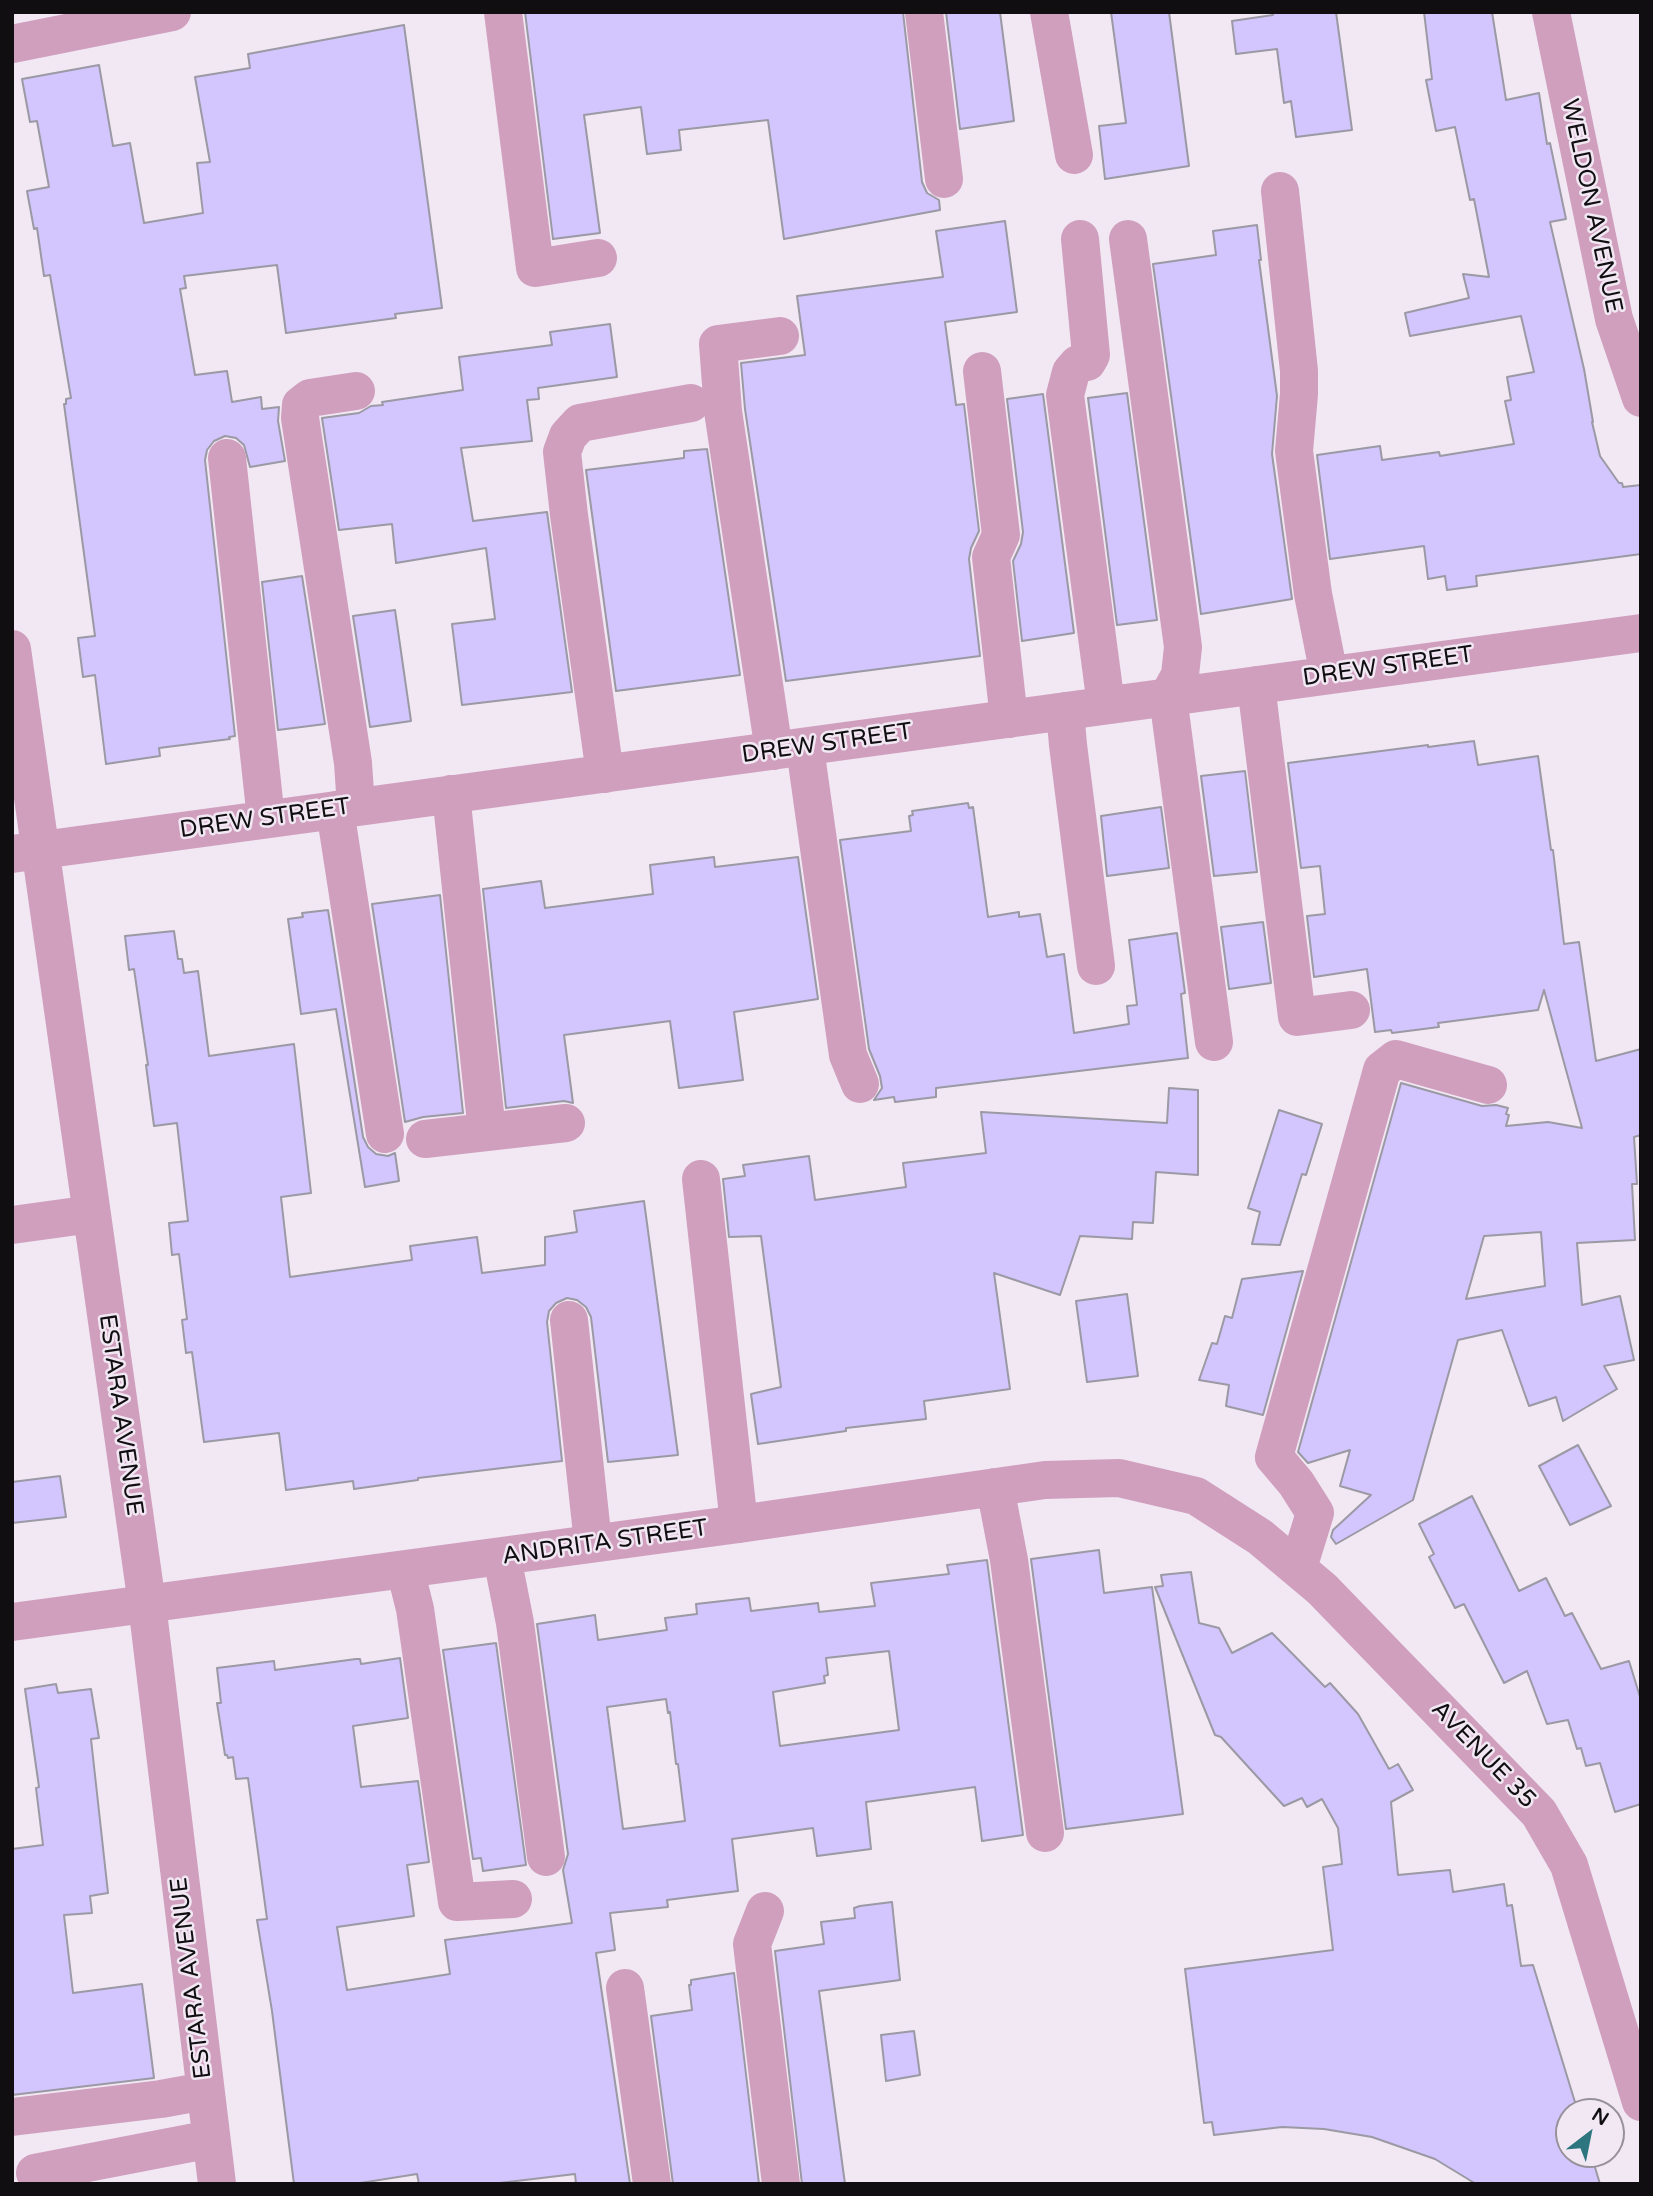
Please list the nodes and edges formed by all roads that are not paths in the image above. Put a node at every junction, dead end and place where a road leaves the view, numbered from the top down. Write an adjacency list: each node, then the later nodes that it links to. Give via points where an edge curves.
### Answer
1 (172, 12): 6 (street)
2 (503, 12): 12 (street, via 535,268)
3 (924, 12): 8 (street)
4 (1049, 12): 7 (street)
5 (1551, 12): 16 (street, WELDON AVENUE, via 1614,319)
6 (12, 44)
7 (1074, 155)
8 (944, 179)
9 (1280, 191): 21 (street, via 1298,370 1294,451)
10 (1080, 239): 24 (street, via 1091,355 1071,372 1065,395)
11 (1128, 239): 23 (street, via 1183,647 1180,675)
12 (598, 258)
13 (780, 335): 27 (street, via 718,344 729,452)
14 (982, 371): 26 (street, via 1000,535 991,557)
15 (356, 391): 30 (street, via 310,398 301,405 300,418 353,764)
16 (1641, 398)
17 (691, 403): 28 (street, via 580,423 562,452)
18 (227, 458): 31 (street)
19 (1641, 633): 21 (street, DREW STREET)
20 (12, 649): 32 (street, ESTARA AVENUE)
21 (1329, 675): 22 (street, DREW STREET)
22 (1256, 685): 23 (street, DREW STREET); 34 (street, via 1297,1017)
23 (1168, 697): 24 (street, DREW STREET); 35 (street)
24 (1106, 705): 25 (street, DREW STREET)
25 (1065, 711): 26 (street, DREW STREET); 33 (street)
26 (1009, 719): 27 (street, DREW STREET)
27 (790, 749): 28 (street, DREW STREET); 36 (street, via 848,1055)
28 (606, 774): 29 (street, DREW STREET)
29 (452, 794): 30 (street, DREW STREET); 39 (street)
30 (346, 808): 31 (street, DREW STREET); 40 (street)
31 (266, 819): 32 (street, DREW STREET)
32 (26, 852): 43 (street, ESTARA AVENUE)
33 (1096, 966)
34 (1352, 1010)
35 (1214, 1042)
36 (860, 1084)
37 (1488, 1085): 51 (street, via 1396,1059 1382,1070 1275,1457 1315,1513)
38 (566, 1123): 39 (street)
39 (487, 1132): 41 (street)
40 (385, 1134)
41 (425, 1139)
42 (701, 1180): 48 (street)
43 (92, 1214): 44 (street); 53 (street, ESTARA AVENUE)
44 (12, 1226)
45 (569, 1320): 49 (street)
46 (1007, 1485): 47 (street, ANDRITA STREET, via 1119,1478); 48 (street, ANDRITA STREET); 55 (street); 56 (street, via 1009,1560)
47 (1196, 1496): 51 (street, AVENUE 35)
48 (739, 1524): 49 (street, ANDRITA STREET)
49 (593, 1543): 50 (street, ANDRITA STREET)
50 (502, 1556): 52 (street, ANDRITA STREET); 57 (street)
51 (1298, 1568): 62 (street, AVENUE 35, via 1539,1813 1569,1865)
52 (405, 1569): 53 (street, ANDRITA STREET); 58 (street, via 415,1609 457,1902)
53 (147, 1604): 54 (street, ANDRITA STREET); 61 (street, ESTARA AVENUE)
54 (12, 1622)
55 (1049, 1753)
56 (1045, 1833)
57 (546, 1857)
58 (513, 1899)
59 (765, 1911): 68 (street, via 752,1944)
60 (625, 1988): 67 (street)
61 (205, 2091): 63 (street); 64 (street, ESTARA AVENUE)
62 (1641, 2102)
63 (12, 2117)
64 (211, 2139): 65 (street); 66 (street, ESTARA AVENUE)
65 (35, 2173)
66 (217, 2184)
67 (652, 2184)
68 (781, 2184)

